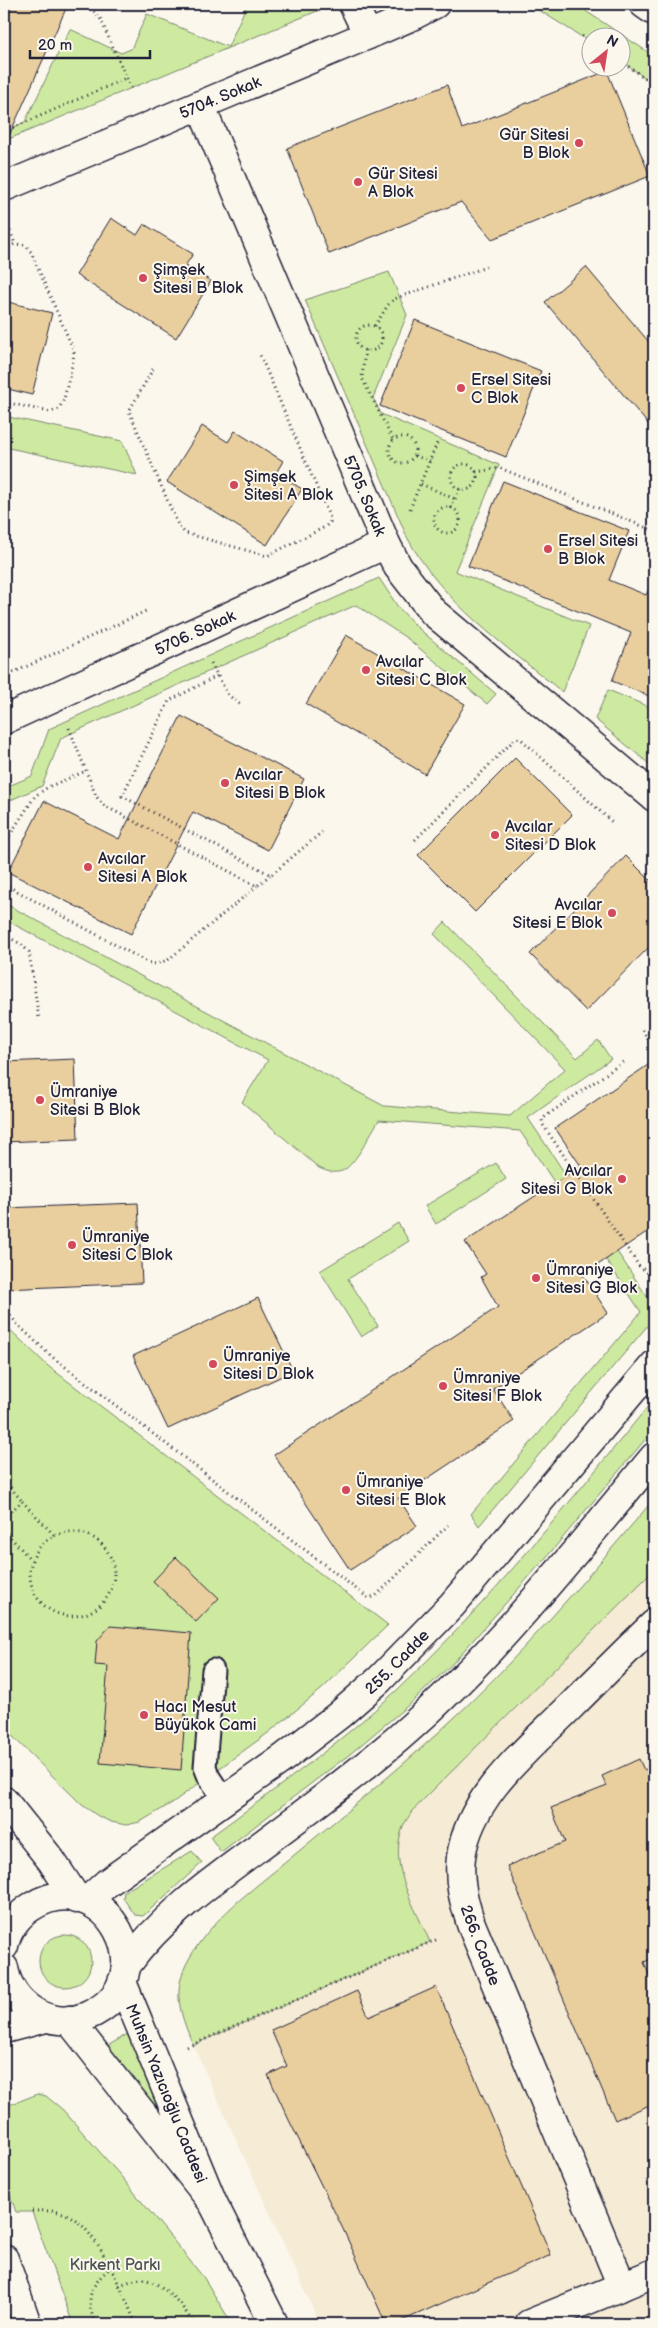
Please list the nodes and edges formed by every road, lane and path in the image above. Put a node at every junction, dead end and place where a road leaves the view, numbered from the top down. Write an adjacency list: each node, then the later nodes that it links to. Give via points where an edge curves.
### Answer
1 (81, 4): 8 (path, via 91,8 100,18)
2 (353, 4): 6 (street)
3 (435, 4): 6 (street, 5704. Sokak)
4 (644, 4): 5 (street)
5 (654, 11)
6 (368, 35): 11 (street, 5704. Sokak)
7 (630, 67): 9 (path)
8 (126, 78): 10 (path); 12 (path)
9 (654, 84)
10 (131, 88)
11 (200, 105): 13 (street, 5704. Sokak); 34 (street, 5705. Sokak)
12 (4, 132)
13 (4, 187)
14 (8, 225): 15 (path)
15 (15, 244): 16 (path); 22 (path, via 25,245 31,252 74,351 74,362 62,406 55,412)
16 (4, 249)
17 (486, 267): 18 (path, via 394,299)
18 (375, 326): 19 (path, via 381,333 380,345 373,350); 19 (path, via 363,325 357,332 356,340)
19 (365, 350): 23 (path, via 362,378)
20 (260, 355): 21 (path, via 330,518 325,527 266,556 185,533 178,525 129,411)
21 (154, 368)
22 (4, 402)
23 (393, 440): 25 (path, via 401,436 410,438 415,445); 25 (path, via 390,453 394,460 406,462)
24 (437, 443): 26 (path)
25 (415, 456): 26 (path)
26 (430, 462): 28 (path)
27 (476, 472): 29 (path, via 475,484 468,490); 29 (path, via 467,463 455,467 451,480); 33 (path, via 500,468)
28 (420, 484): 30 (path); 32 (path)
29 (460, 489): 30 (path)
30 (455, 499): 31 (path)
31 (451, 508): 31 (path, via 459,515 460,524 451,533 442,533 433,523 435,515 441,508)
32 (410, 510)
33 (652, 530)
34 (386, 544): 40 (street, 5706. Sokak); 43 (street, 5705. Sokak, via 398,567 433,612)
35 (148, 610): 38 (path)
36 (208, 656): 37 (path)
37 (217, 676): 39 (path, via 228,695); 48 (path, via 169,701 122,796)
38 (4, 677)
39 (241, 705)
40 (4, 720)
41 (66, 721): 42 (path)
42 (86, 771): 47 (path, via 35,796); 50 (path, via 103,805)
43 (654, 797)
44 (613, 823): 46 (path, via 521,739 516,738)
45 (322, 832): 48 (path)
46 (415, 840)
47 (4, 844)
48 (271, 875): 50 (path)
49 (4, 884): 50 (path, via 155,964 168,960)
50 (257, 886)
51 (4, 935): 52 (path, via 29,952)
52 (39, 1019)
53 (642, 1030): 54 (path)
54 (654, 1048)
55 (623, 1062): 56 (path, via 542,1120 638,1266 646,1272)
56 (654, 1266)
57 (4, 1308): 63 (path, via 51,1356 368,1598 376,1596)
58 (654, 1366): 69 (street, 255. Cadde, via 526,1519 411,1649 339,1715)
59 (654, 1457): 75 (street, via 518,1619 426,1715 320,1802 173,1914 147,1938)
60 (4, 1480): 61 (path)
61 (22, 1501): 62 (path); 65 (path)
62 (4, 1518)
63 (448, 1525)
64 (4, 1530): 66 (path)
65 (54, 1535): 66 (path, via 37,1548); 66 (path, via 72,1531 86,1533 108,1550 114,1579 110,1593 101,1605 89,1613 75,1616 60,1615 46,1609 31,1587)
66 (31, 1560)
67 (654, 1624): 72 (street, 266. Cadde, via 517,1759 483,1801 473,1818 461,1857 462,1894)
68 (213, 1670): 69 (lane, via 205,1767)
69 (224, 1800): 71 (street, 255. Cadde)
70 (4, 1801): 71 (street)
71 (82, 1900): 73 (street, via 66,1897 37,1903 25,1911); 75 (street, Muhsin Yazıcıoğlu Caddesi, via 107,1914 116,1924 126,1952)
72 (471, 1924): 78 (path); 85 (street, 266. Cadde)
73 (5, 1937)
74 (4, 1968): 76 (street, via 12,1991 21,2002 32,2011)
75 (124, 1974): 76 (street, via 107,2004 82,2018); 78 (street, Muhsin Yazıcıoğlu Caddesi)
76 (58, 2019): 77 (street); 79 (street, Muhsin Yazıcıoğlu Caddesi)
77 (4, 2029)
78 (154, 2061): 79 (street, Muhsin Yazıcıoğlu Caddesi)
79 (213, 2203): 90 (street, Muhsin Yazıcıoğlu Caddesi)
80 (32, 2212): 82 (path, via 52,2210 65,2214 92,2238)
81 (4, 2259): 86 (street)
82 (112, 2267): 84 (path); 87 (path, via 94,2283 89,2296)
83 (654, 2273): 85 (street)
84 (119, 2285): 88 (path); 89 (path, via 140,2279 150,2281 182,2306)
85 (622, 2286): 91 (street)
86 (27, 2324)
87 (95, 2324)
88 (136, 2324)
89 (192, 2324)
90 (274, 2324)
91 (530, 2324)

